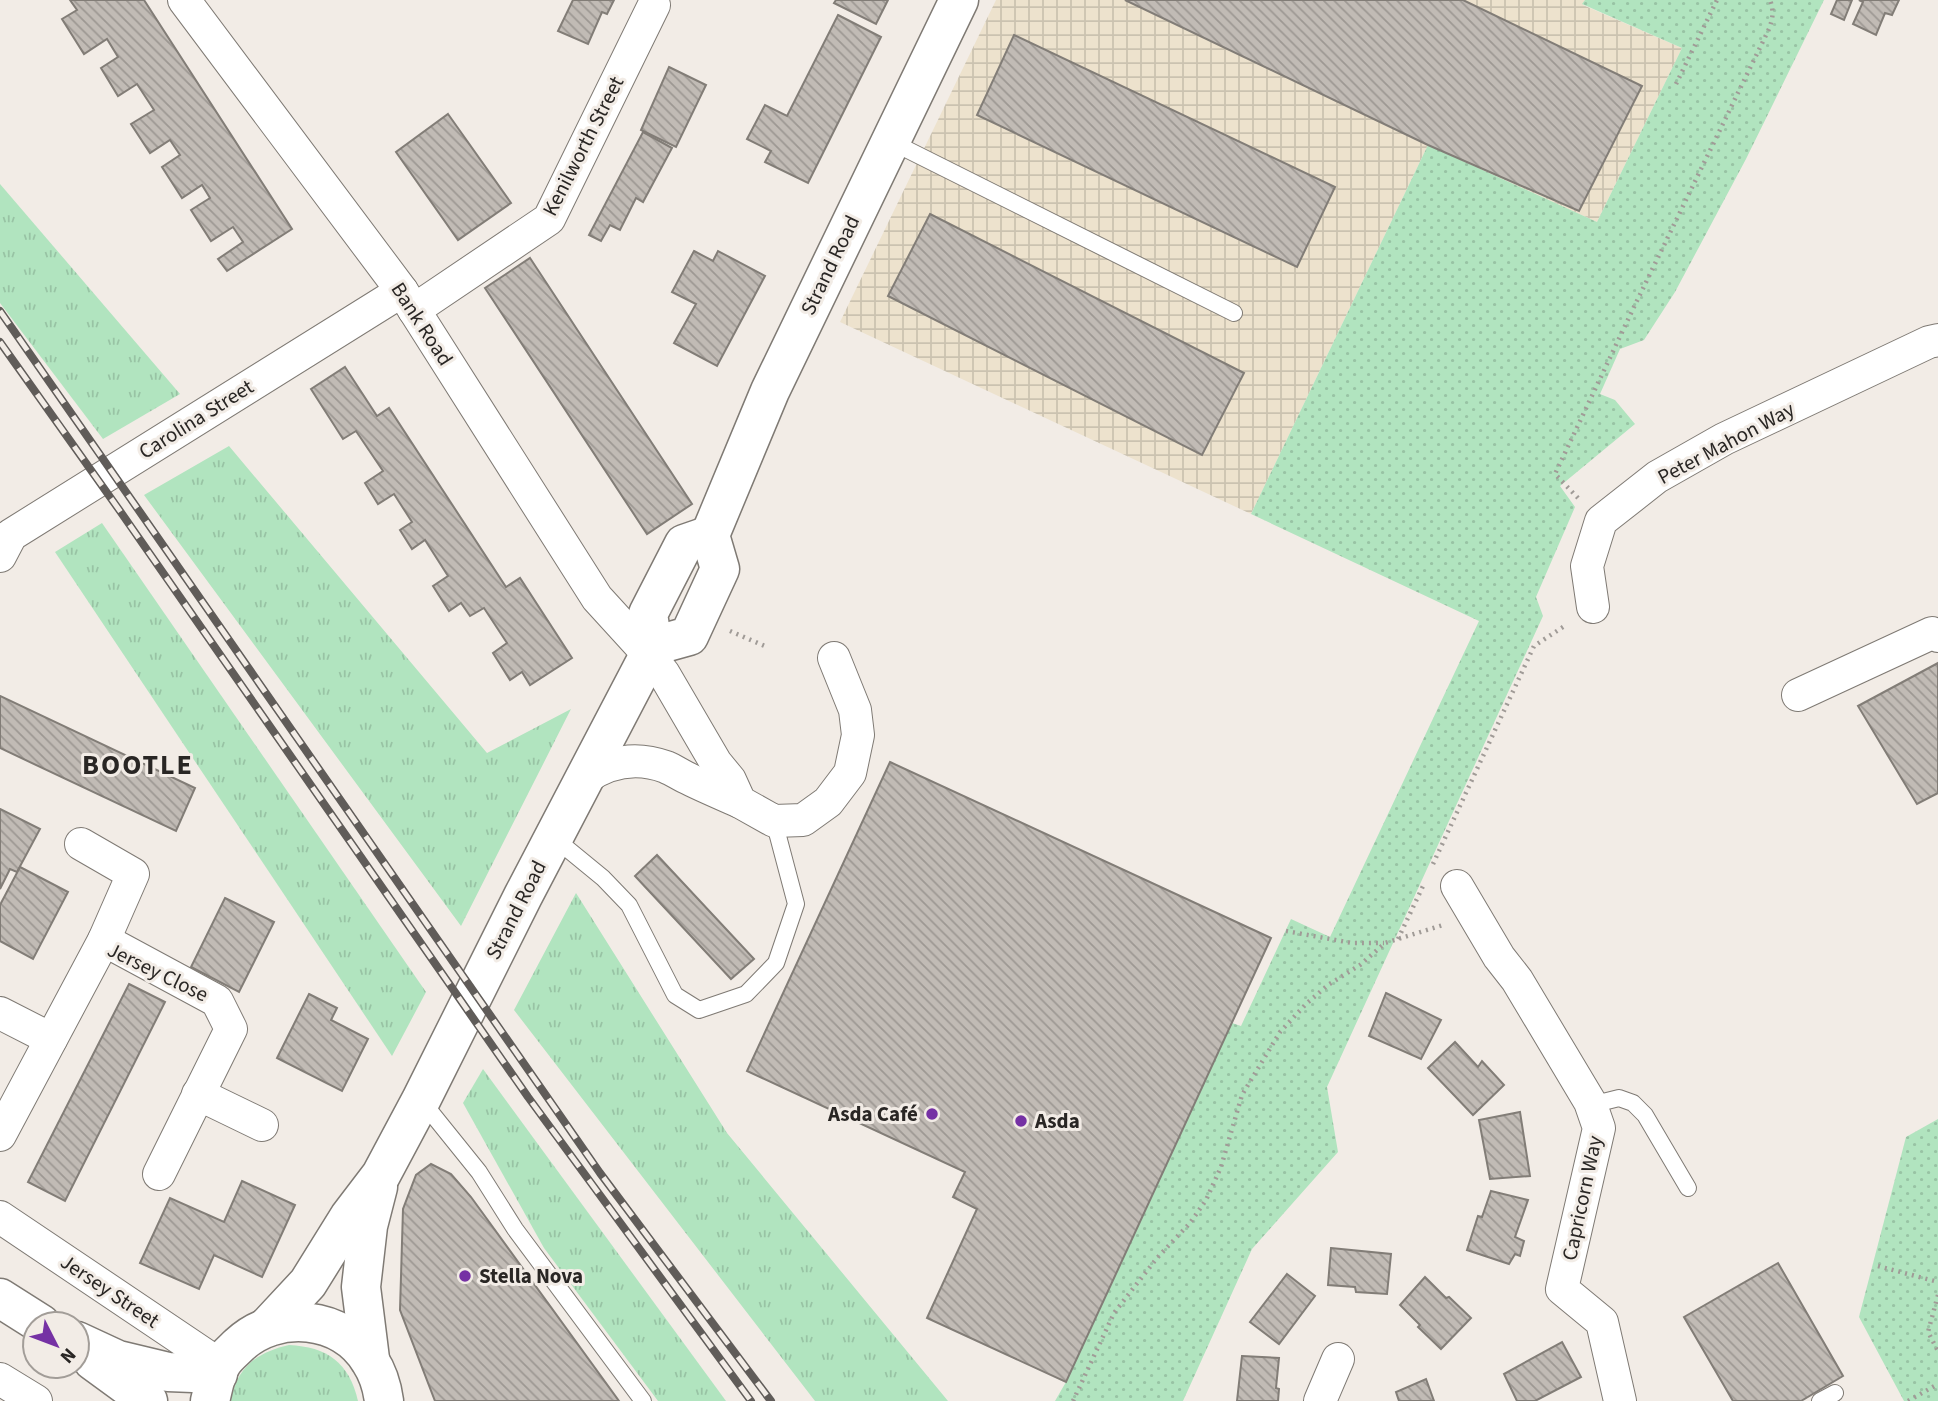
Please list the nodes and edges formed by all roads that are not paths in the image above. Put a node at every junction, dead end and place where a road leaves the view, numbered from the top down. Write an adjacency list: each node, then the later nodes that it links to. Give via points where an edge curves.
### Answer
1 (184, 0): 5 (street, Bank Road)
2 (959, 0): 4 (street, Strand Road)
3 (654, 5): 5 (street, Kenilworth Street, via 549,219)
4 (890, 141): 6 (lane); 11 (street, Strand Road, via 770,391 710,535 720,569 689,636)
5 (408, 300): 8 (street, Carolina Street, via 10,535); 11 (street, Bank Road, via 597,598)
6 (1234, 313)
7 (1938, 340): 9 (street, Peter Mahon Way, via 1724,439 1657,477 1601,522 1587,566)
8 (0, 556)
9 (1593, 607)
10 (1938, 636): 13 (street, via 1933,633)
11 (651, 650): 14 (street, Strand Road); 15 (street, Bank Road)
12 (834, 658): 16 (street, via 855,709 858,735 850,773 828,802 803,820)
13 (1798, 695)
14 (584, 779): 15 (street, via 608,765 640,760 669,768); 17 (street, Strand Road)
15 (740, 802): 16 (street)
16 (774, 821): 17 (lane, via 796,904 776,964 746,994 699,1010 675,995 629,905)
17 (553, 837): 24 (street, Strand Road)
18 (81, 844): 20 (street, via 133,874)
19 (1457, 887): 25 (street, Capricorn Way)
20 (104, 940): 22 (street, Jersey Close); 23 (street, Jersey Close, via 217,1001 231,1029)
21 (0, 1013): 22 (street)
22 (51, 1040): 27 (street, Jersey Close)
23 (198, 1094): 26 (street); 28 (street, Jersey Close)
24 (421, 1100): 29 (street, Strand Road); 45 (lane, via 480,1172 515,1229)
25 (1590, 1102): 30 (lane, via 1619,1098 1633,1102); 47 (street, Capricorn Way, via 1599,1128 1562,1289 1602,1322)
26 (261, 1125)
27 (0, 1135)
28 (159, 1174)
29 (382, 1175): 34 (street, Strand Road, via 308,1283); 36 (street, Strand Road, via 368,1226 361,1287)
30 (1688, 1188)
31 (0, 1217): 40 (street, Jersey Street)
32 (0, 1298): 33 (street)
33 (21, 1311)
34 (267, 1327): 36 (street, via 292,1321 332,1328 354,1341); 40 (street, via 229,1354)
35 (91, 1347): 40 (street, via 118,1360)
36 (370, 1359): 44 (street)
37 (1338, 1359): 46 (street)
38 (91, 1360): 43 (street)
39 (0, 1379): 42 (street)
40 (216, 1380)
41 (1835, 1393): 48 (lane)
42 (36, 1401)
43 (148, 1401)
44 (384, 1401)
45 (643, 1401)
46 (1320, 1401)
47 (1620, 1401)
48 (1820, 1401)

